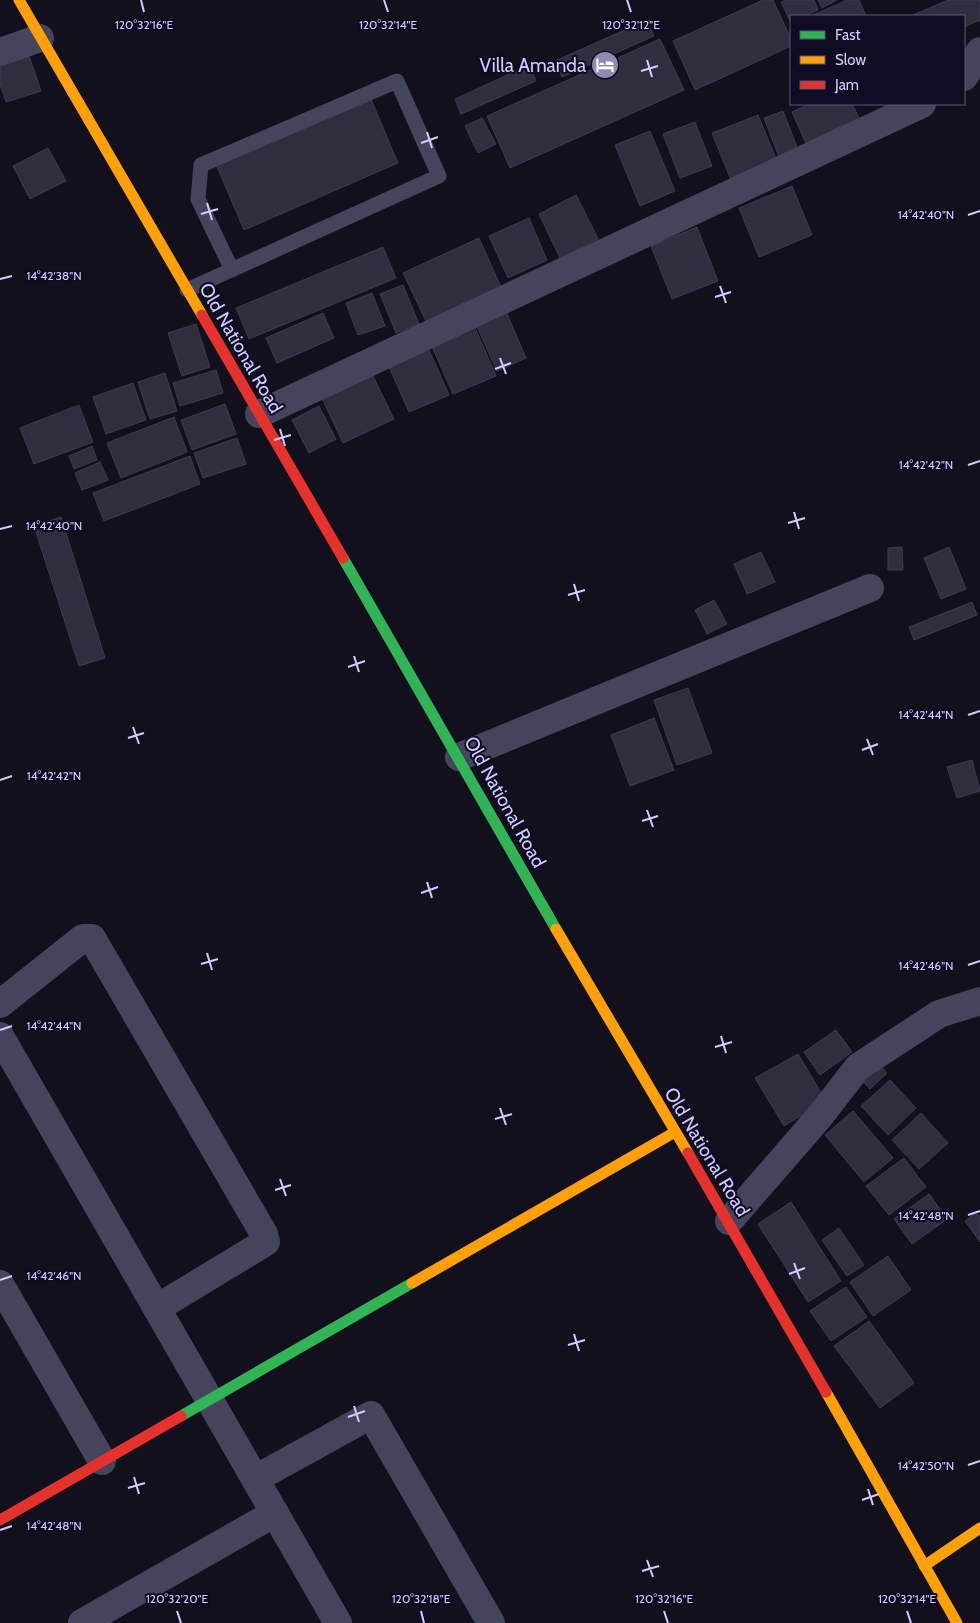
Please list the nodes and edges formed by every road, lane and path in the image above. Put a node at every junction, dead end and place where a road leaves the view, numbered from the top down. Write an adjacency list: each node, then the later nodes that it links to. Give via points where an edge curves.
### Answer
1 (19, 0): 2 (main road, Old National Road)
2 (40, 38): 4 (street); 8 (main road, Old National Road)
3 (980, 51): 5 (street)
4 (0, 52)
5 (965, 76)
6 (920, 105): 9 (street)
7 (232, 270): 7 (lane, via 439,176 397,81 201,165 198,199); 8 (lane)
8 (187, 290): 9 (main road, Old National Road)
9 (259, 414): 11 (main road, Old National Road)
10 (870, 588): 11 (street)
11 (459, 757): 15 (main road, Old National Road)
12 (980, 1001): 16 (street, via 940,1014 858,1067)
13 (0, 1004): 18 (street, via 83,938 92,938 264,1234 266,1242)
14 (0, 1036): 18 (street)
15 (675, 1132): 16 (main road, Old National Road); 19 (main road)
16 (729, 1221): 25 (main road, Old National Road)
17 (0, 1284): 20 (street)
18 (157, 1308): 19 (street)
19 (210, 1400): 20 (main road); 21 (street)
20 (102, 1461): 23 (main road)
21 (255, 1479): 22 (street); 28 (street, via 371,1415)
22 (275, 1513): 26 (street); 27 (street)
23 (0, 1520)
24 (980, 1528): 25 (main road)
25 (924, 1566): 29 (main road, Old National Road)
26 (334, 1621)
27 (82, 1623)
28 (491, 1623)
29 (956, 1623)

